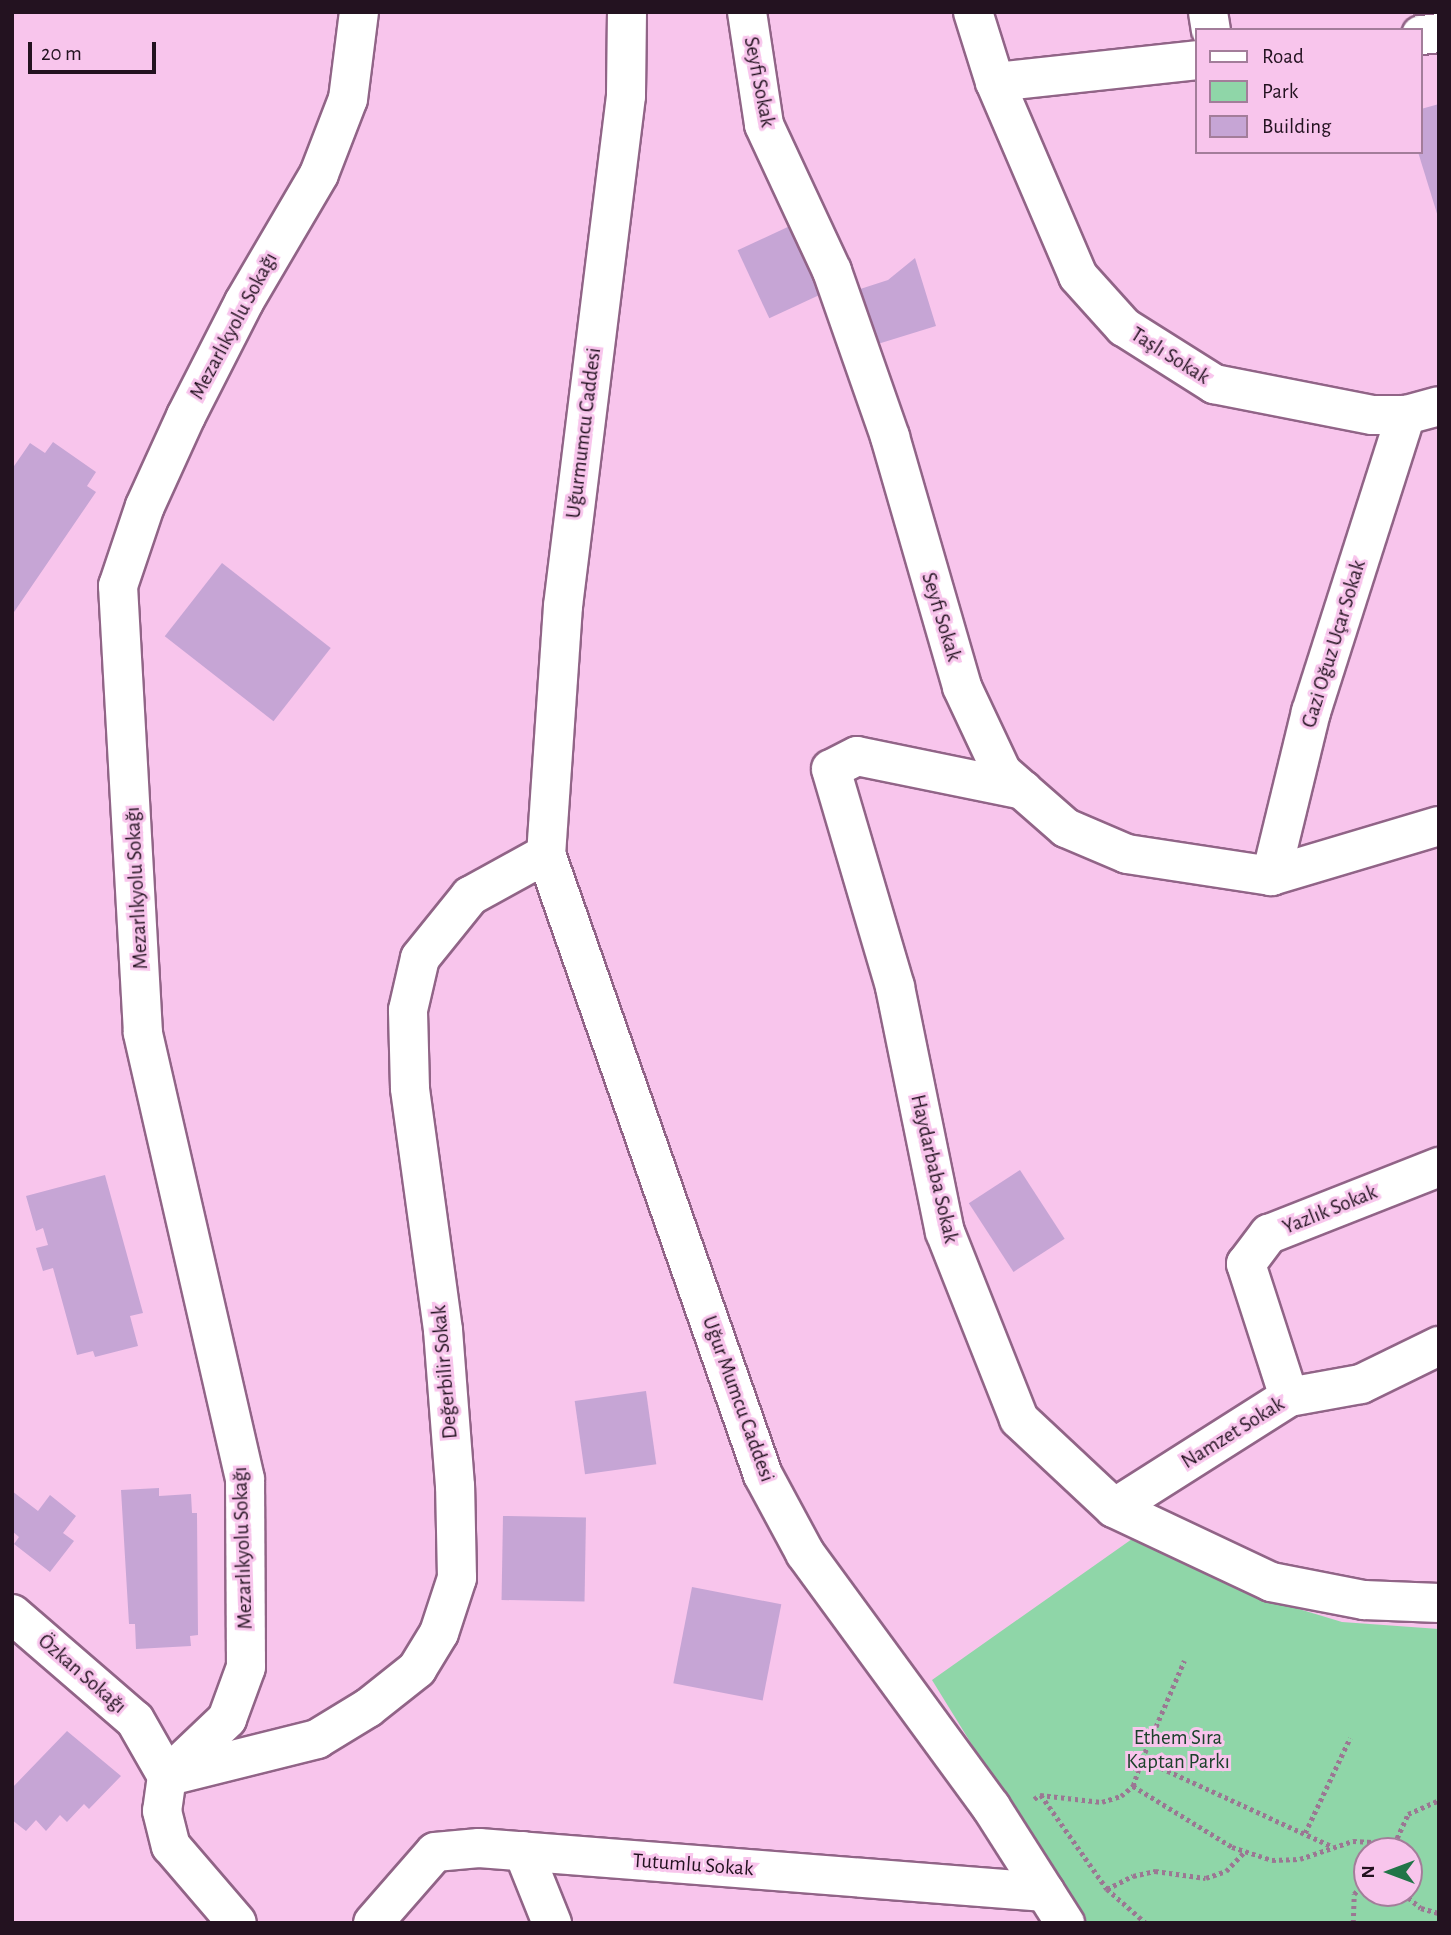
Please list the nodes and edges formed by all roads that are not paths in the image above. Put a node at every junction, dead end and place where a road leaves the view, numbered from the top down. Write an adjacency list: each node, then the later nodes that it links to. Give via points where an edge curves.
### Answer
1 (359, 12): 18 (street, Mezarlıkyolu Sokağı, via 348,99 319,174 244,302 186,416 145,506 118,586 143,1034 245,1479 246,1667 228,1719)
2 (627, 12): 10 (street, Uğurmumcu Caddesi, via 626,96 563,606)
3 (747, 12): 8 (street, Seyfi Sokak, via 764,125 836,284 890,437 962,687 1002,772)
4 (973, 12): 6 (street, Taşlı Sokak)
5 (1196, 60): 6 (street)
6 (995, 82): 7 (street, Taşlı Sokak, via 1078,276 1124,327 1214,384 1372,415)
7 (1422, 411): 11 (street, Gazi Oğuz Uçar Sokak, via 1311,712)
8 (1023, 790): 11 (street, Seyfi Sokak, via 1066,828 1127,854); 15 (street, Haydarbaba Sokak, via 858,756 831,769 895,987 944,1232 1019,1419)
9 (1439, 826): 11 (street, Seyfi Sokak)
10 (546, 853): 18 (street, Değerbilir Sokak, via 470,896 420,958 408,1010 410,1088 443,1330 455,1486 457,1578 439,1633 417,1669 368,1708 317,1739); 20 (street, Uğur Mumcu Caddesi, via 763,1475 805,1553 990,1807)
11 (1271, 876)
12 (1439, 1167): 14 (street, Yazlık Sokak, via 1269,1234 1246,1264)
13 (1439, 1346): 14 (street, Namzet Sokak, via 1362,1384)
14 (1289, 1396): 15 (street, Namzet Sokak)
15 (1114, 1508): 16 (street, Haydarbaba Sokak, via 1271,1582 1364,1600)
16 (1439, 1603)
17 (12, 1614): 18 (street, Özkan Sokağı, via 135,1720)
18 (167, 1776): 21 (street, via 162,1811 172,1846)
19 (523, 1852): 20 (street, Tutumlu Sokak); 22 (street, Tutumlu Sokak, via 480,1848 435,1852); 23 (street)
20 (1055, 1908)
21 (237, 1923)
22 (373, 1923)
23 (552, 1923)

